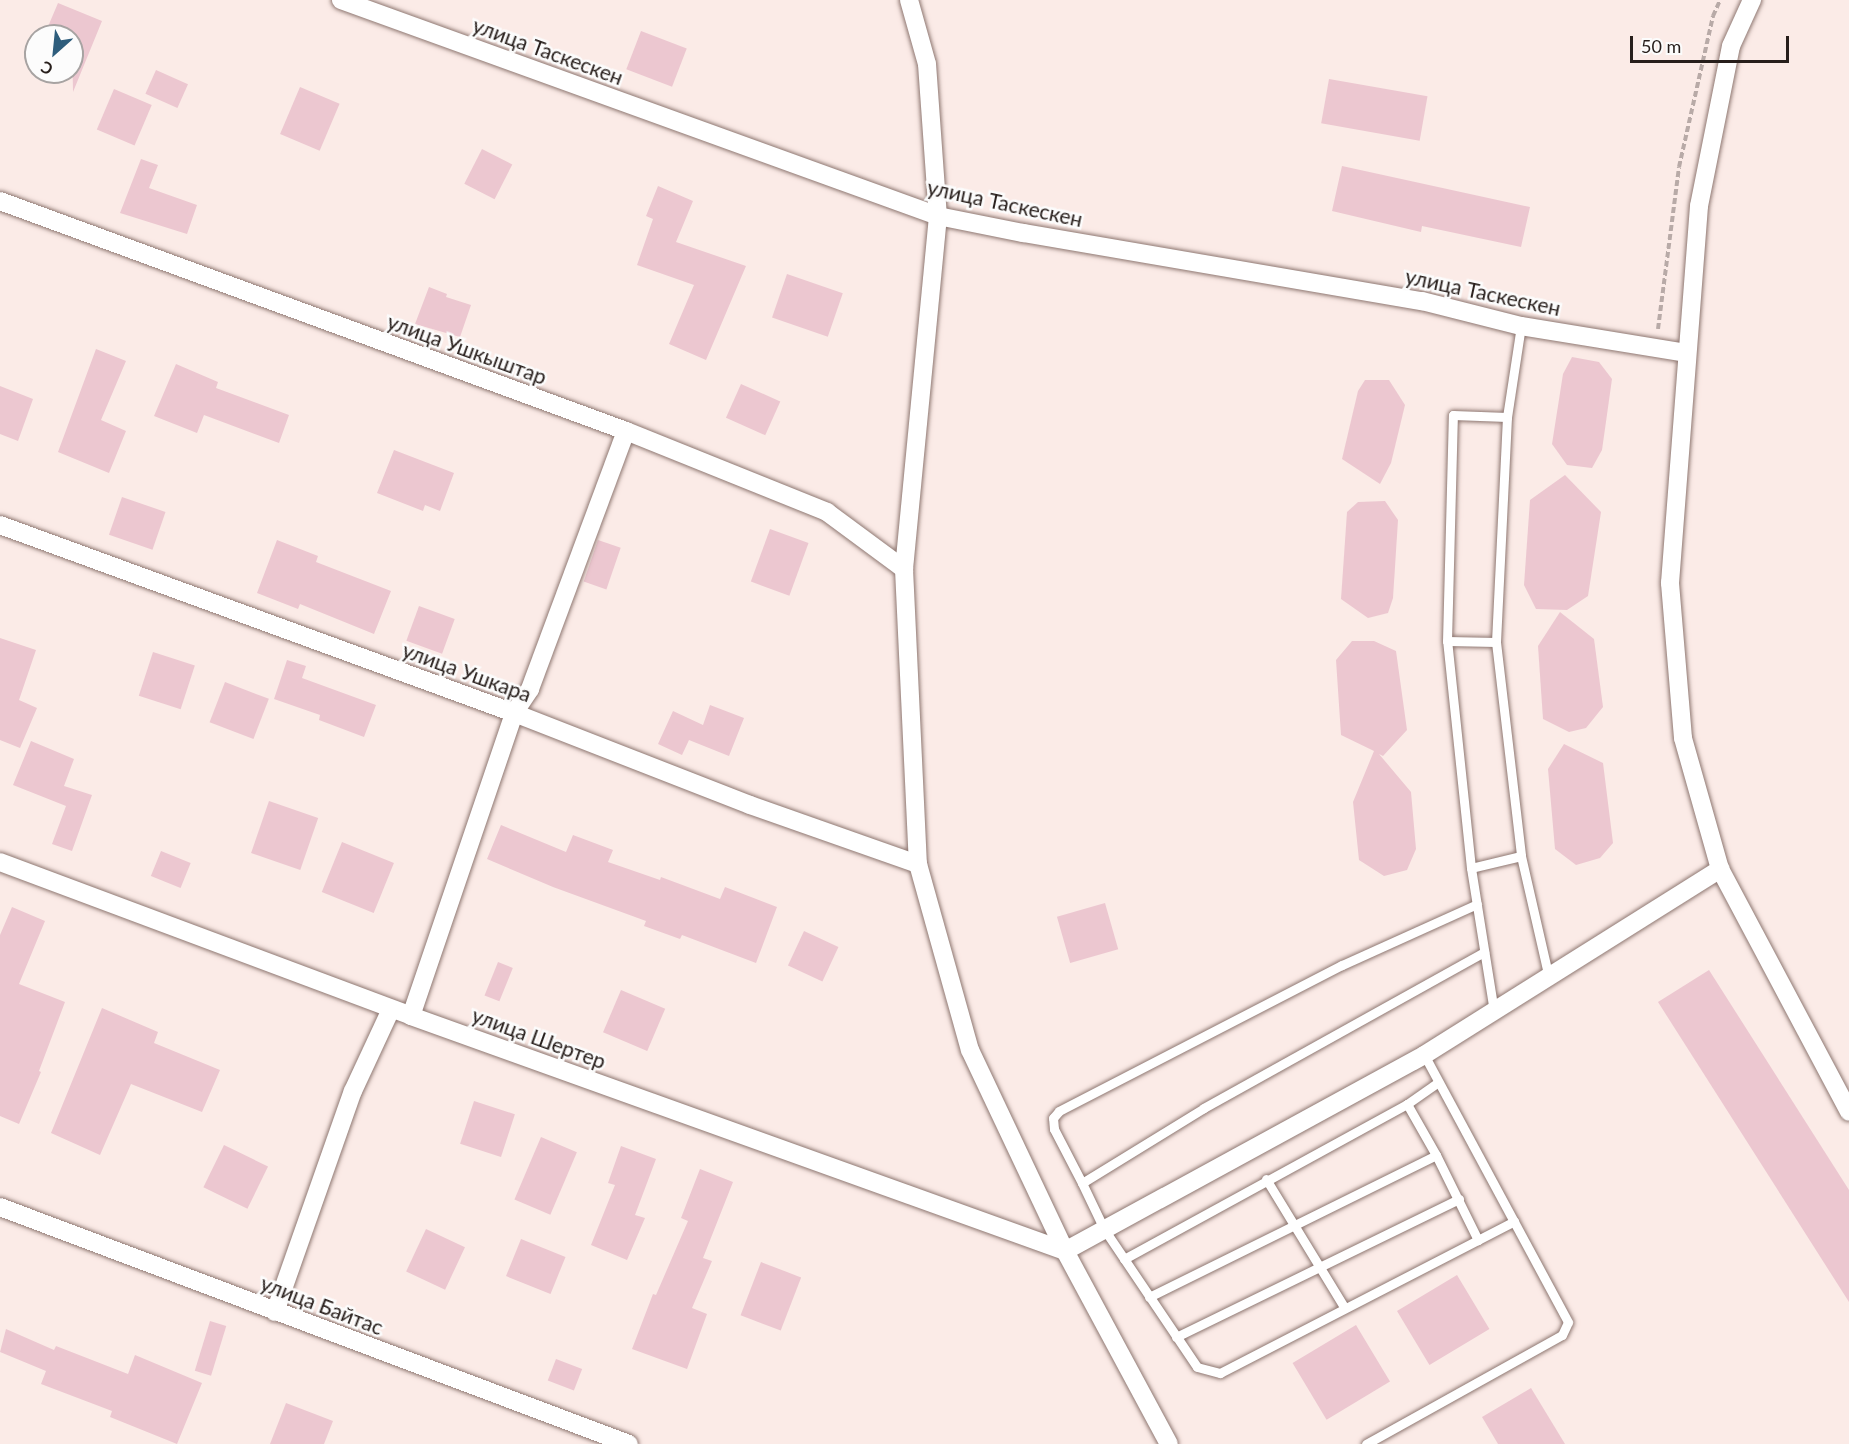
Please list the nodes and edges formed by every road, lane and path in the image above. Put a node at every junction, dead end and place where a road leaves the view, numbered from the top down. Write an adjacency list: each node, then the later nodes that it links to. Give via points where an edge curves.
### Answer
1 (341, 0): 6 (street, улица Таскескен)
2 (909, 0): 6 (street, via 927,64)
3 (1720, 0): 8 (path, via 1679,167)
4 (1752, 0): 9 (street, via 1731,46 1699,206)
5 (0, 201): 11 (street, улица Ушкыштар)
6 (938, 216): 7 (street, улица Таскескен, via 1422,301); 13 (street)
7 (1521, 326): 8 (street, улица Таскескен); 10 (lane)
8 (1655, 348): 9 (street, улица Таскескен)
9 (1686, 353): 21 (street, via 1670,583 1683,738)
10 (1507, 417): 14 (lane, via 1453,415); 15 (lane)
11 (626, 431): 13 (street, улица Ушкыштар, via 827,512); 16 (street, via 530,689)
12 (0, 525): 16 (street, улица Ушкара)
13 (904, 569): 19 (street)
14 (1447, 641): 15 (lane); 20 (lane)
15 (1496, 642): 17 (lane)
16 (514, 713): 19 (street, улица Ушкара, via 750,805); 27 (street)
17 (1521, 856): 20 (lane); 24 (lane)
18 (0, 862): 25 (street, улица Шертер)
19 (918, 864): 41 (street, via 970,1050)
20 (1471, 868): 22 (lane)
21 (1720, 869): 24 (street); 31 (street)
22 (1476, 904): 23 (lane); 34 (lane, via 1342,965 1059,1111 1053,1119 1054,1128)
23 (1484, 952): 26 (lane); 34 (lane, via 1204,1108)
24 (1549, 978): 26 (street)
25 (392, 1009): 27 (street, улица Шертер); 46 (street, via 353,1091)
26 (1494, 1012): 28 (street)
27 (411, 1016): 41 (street, улица Шертер)
28 (1424, 1055): 29 (lane); 39 (street)
29 (1438, 1082): 30 (lane); 37 (lane)
30 (1407, 1104): 32 (lane); 33 (lane)
31 (1849, 1112)
32 (1436, 1155): 35 (lane); 38 (lane)
33 (1266, 1179): 38 (lane); 42 (lane)
34 (1082, 1183): 39 (lane)
35 (1459, 1199): 40 (lane); 43 (lane)
36 (0, 1207): 46 (street, улица Байтас)
37 (1514, 1221): 40 (lane); 50 (lane, via 1568,1322 1562,1335)
38 (1294, 1224): 43 (lane); 44 (lane)
39 (1104, 1229): 41 (street); 42 (lane)
40 (1478, 1240): 45 (lane)
41 (1065, 1251): 49 (street)
42 (1124, 1259): 44 (lane)
43 (1318, 1267): 45 (lane); 47 (lane)
44 (1149, 1297): 47 (lane)
45 (1344, 1307): 47 (lane, via 1220,1372 1197,1367)
46 (274, 1312): 48 (street, улица Байтас)
47 (1176, 1337)
48 (629, 1444)
49 (1169, 1444)
50 (1365, 1444)

